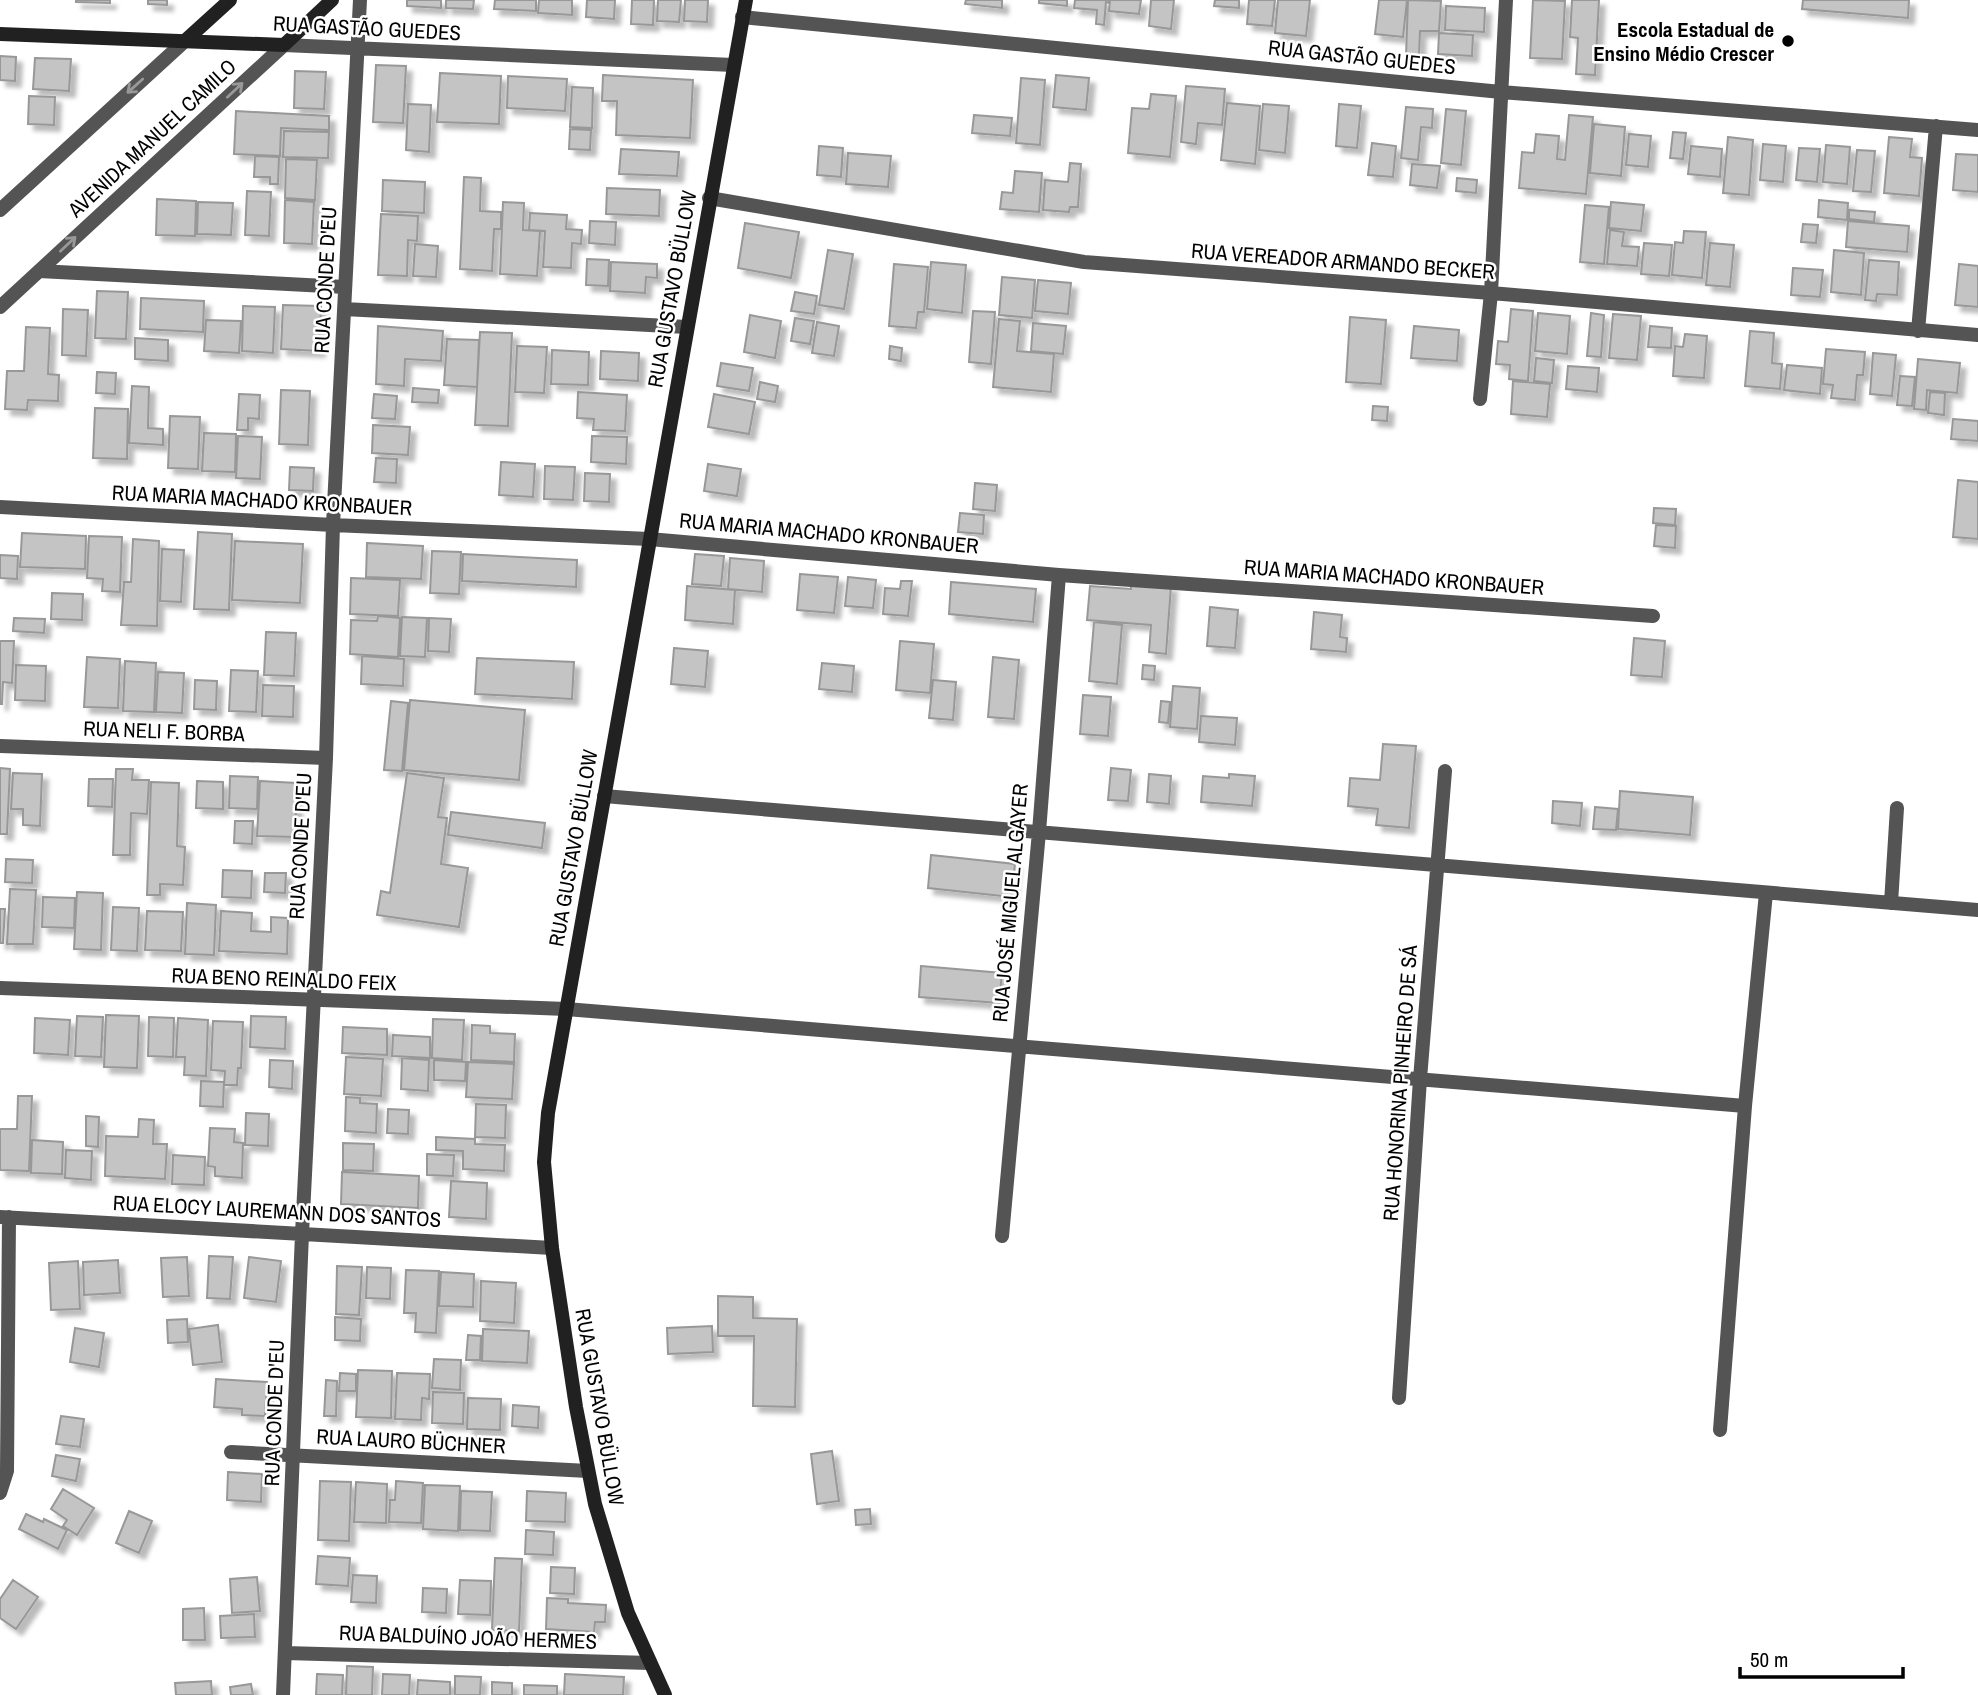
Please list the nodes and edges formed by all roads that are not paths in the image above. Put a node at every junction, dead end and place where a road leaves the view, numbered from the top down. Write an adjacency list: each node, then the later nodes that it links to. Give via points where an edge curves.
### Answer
1 (230, 0): 8 (main road)
2 (332, 0): 9 (main road, AVENIDA MANUEL CAMILO)
3 (360, 0): 10 (street, RUA CONDE D'EU)
4 (746, 0): 6 (main road, RUA GUSTAVO BÜLLOW)
5 (1506, 0): 12 (street)
6 (742, 17): 11 (main road, RUA GUSTAVO BÜLLOW); 12 (street, RUA GASTÃO GUEDES)
7 (0, 34): 8 (main road, RUA GASTÃO GUEDES)
8 (186, 40): 9 (main road, RUA GASTÃO GUEDES); 16 (street, one-way to 16)
9 (284, 45): 10 (street, RUA GASTÃO GUEDES); 17 (street, AVENIDA MANUEL CAMILO, one-way to 9)
10 (358, 48): 11 (street, RUA GASTÃO GUEDES); 18 (street, RUA CONDE D'EU)
11 (733, 65): 15 (main road, RUA GUSTAVO BÜLLOW)
12 (1501, 92): 13 (street, RUA GASTÃO GUEDES); 19 (street)
13 (1936, 127): 14 (street, RUA GASTÃO GUEDES); 23 (street)
14 (1978, 130)
15 (709, 198): 19 (street, RUA VEREADOR ARMANDO BECKER, via 1084,262); 22 (main road, RUA GUSTAVO BÜLLOW)
16 (0, 210)
17 (39, 271): 18 (street); 20 (street, AVENIDA MANUEL CAMILO)
18 (345, 286): 21 (street, RUA CONDE D'EU)
19 (1491, 293): 23 (street, RUA VEREADOR ARMANDO BECKER); 25 (street)
20 (0, 307)
21 (344, 309): 22 (street); 27 (street, RUA CONDE D'EU)
22 (687, 327): 28 (main road, RUA GUSTAVO BÜLLOW)
23 (1919, 331): 24 (street, RUA VEREADOR ARMANDO BECKER)
24 (1978, 335)
25 (1480, 399)
26 (0, 507): 27 (street, RUA MARIA MACHADO KRONBAUER)
27 (332, 525): 28 (street, RUA MARIA MACHADO KRONBAUER); 32 (street, RUA CONDE D'EU)
28 (649, 538): 29 (street, RUA MARIA MACHADO KRONBAUER); 34 (main road, RUA GUSTAVO BÜLLOW)
29 (1059, 575): 30 (street, RUA MARIA MACHADO KRONBAUER); 36 (street, RUA JOSÉ MIGUEL ALGAYER)
30 (1653, 616)
31 (0, 746): 32 (street, RUA NELI F. BORBA)
32 (326, 758): 42 (street, RUA CONDE D'EU)
33 (1445, 771): 37 (street, RUA HONORINA PINHEIRO DE SÁ)
34 (604, 796): 36 (street); 43 (main road, RUA GUSTAVO BÜLLOW)
35 (1897, 808): 39 (street)
36 (1039, 832): 37 (street); 44 (street, RUA JOSÉ MIGUEL ALGAYER)
37 (1437, 865): 38 (street); 45 (street, RUA HONORINA PINHEIRO DE SÁ)
38 (1766, 893): 39 (street); 46 (street)
39 (1891, 903): 40 (street)
40 (1978, 911)
41 (0, 988): 42 (street, RUA BENO REINALDO FEIX)
42 (313, 1002): 43 (street, RUA BENO REINALDO FEIX); 48 (street, RUA CONDE D'EU)
43 (566, 1009): 44 (street, RUA BENO REINALDO FEIX); 50 (main road, RUA GUSTAVO BÜLLOW, via 544,1163)
44 (1018, 1046): 45 (street, RUA BENO REINALDO FEIX); 49 (street, RUA JOSÉ MIGUEL ALGAYER)
45 (1420, 1079): 46 (street, RUA BENO REINALDO FEIX); 52 (street, RUA HONORINA PINHEIRO DE SÁ)
46 (1745, 1106): 53 (street)
47 (4, 1217): 48 (street, RUA ELOCY LAUREMANN DOS SANTOS); 51 (street)
48 (302, 1234): 50 (street, RUA ELOCY LAUREMANN DOS SANTOS); 55 (street, RUA CONDE D'EU)
49 (1002, 1236)
50 (552, 1248): 56 (main road, RUA GUSTAVO BÜLLOW)
51 (4, 1378): 57 (street, via 7,1471)
52 (1399, 1398)
53 (1720, 1430)
54 (231, 1452): 55 (street, RUA LAURO BÜCHNER)
55 (293, 1455): 56 (street, RUA LAURO BÜCHNER); 58 (street, RUA CONDE D'EU)
56 (588, 1471): 59 (main road, RUA GUSTAVO BÜLLOW, via 628,1613)
57 (0, 1493)
58 (285, 1653): 59 (street, RUA BALDUÍNO JOÃO HERMES); 60 (street, RUA CONDE D'EU)
59 (650, 1663): 61 (main road, RUA GUSTAVO BÜLLOW)
60 (283, 1695)
61 (665, 1695)

